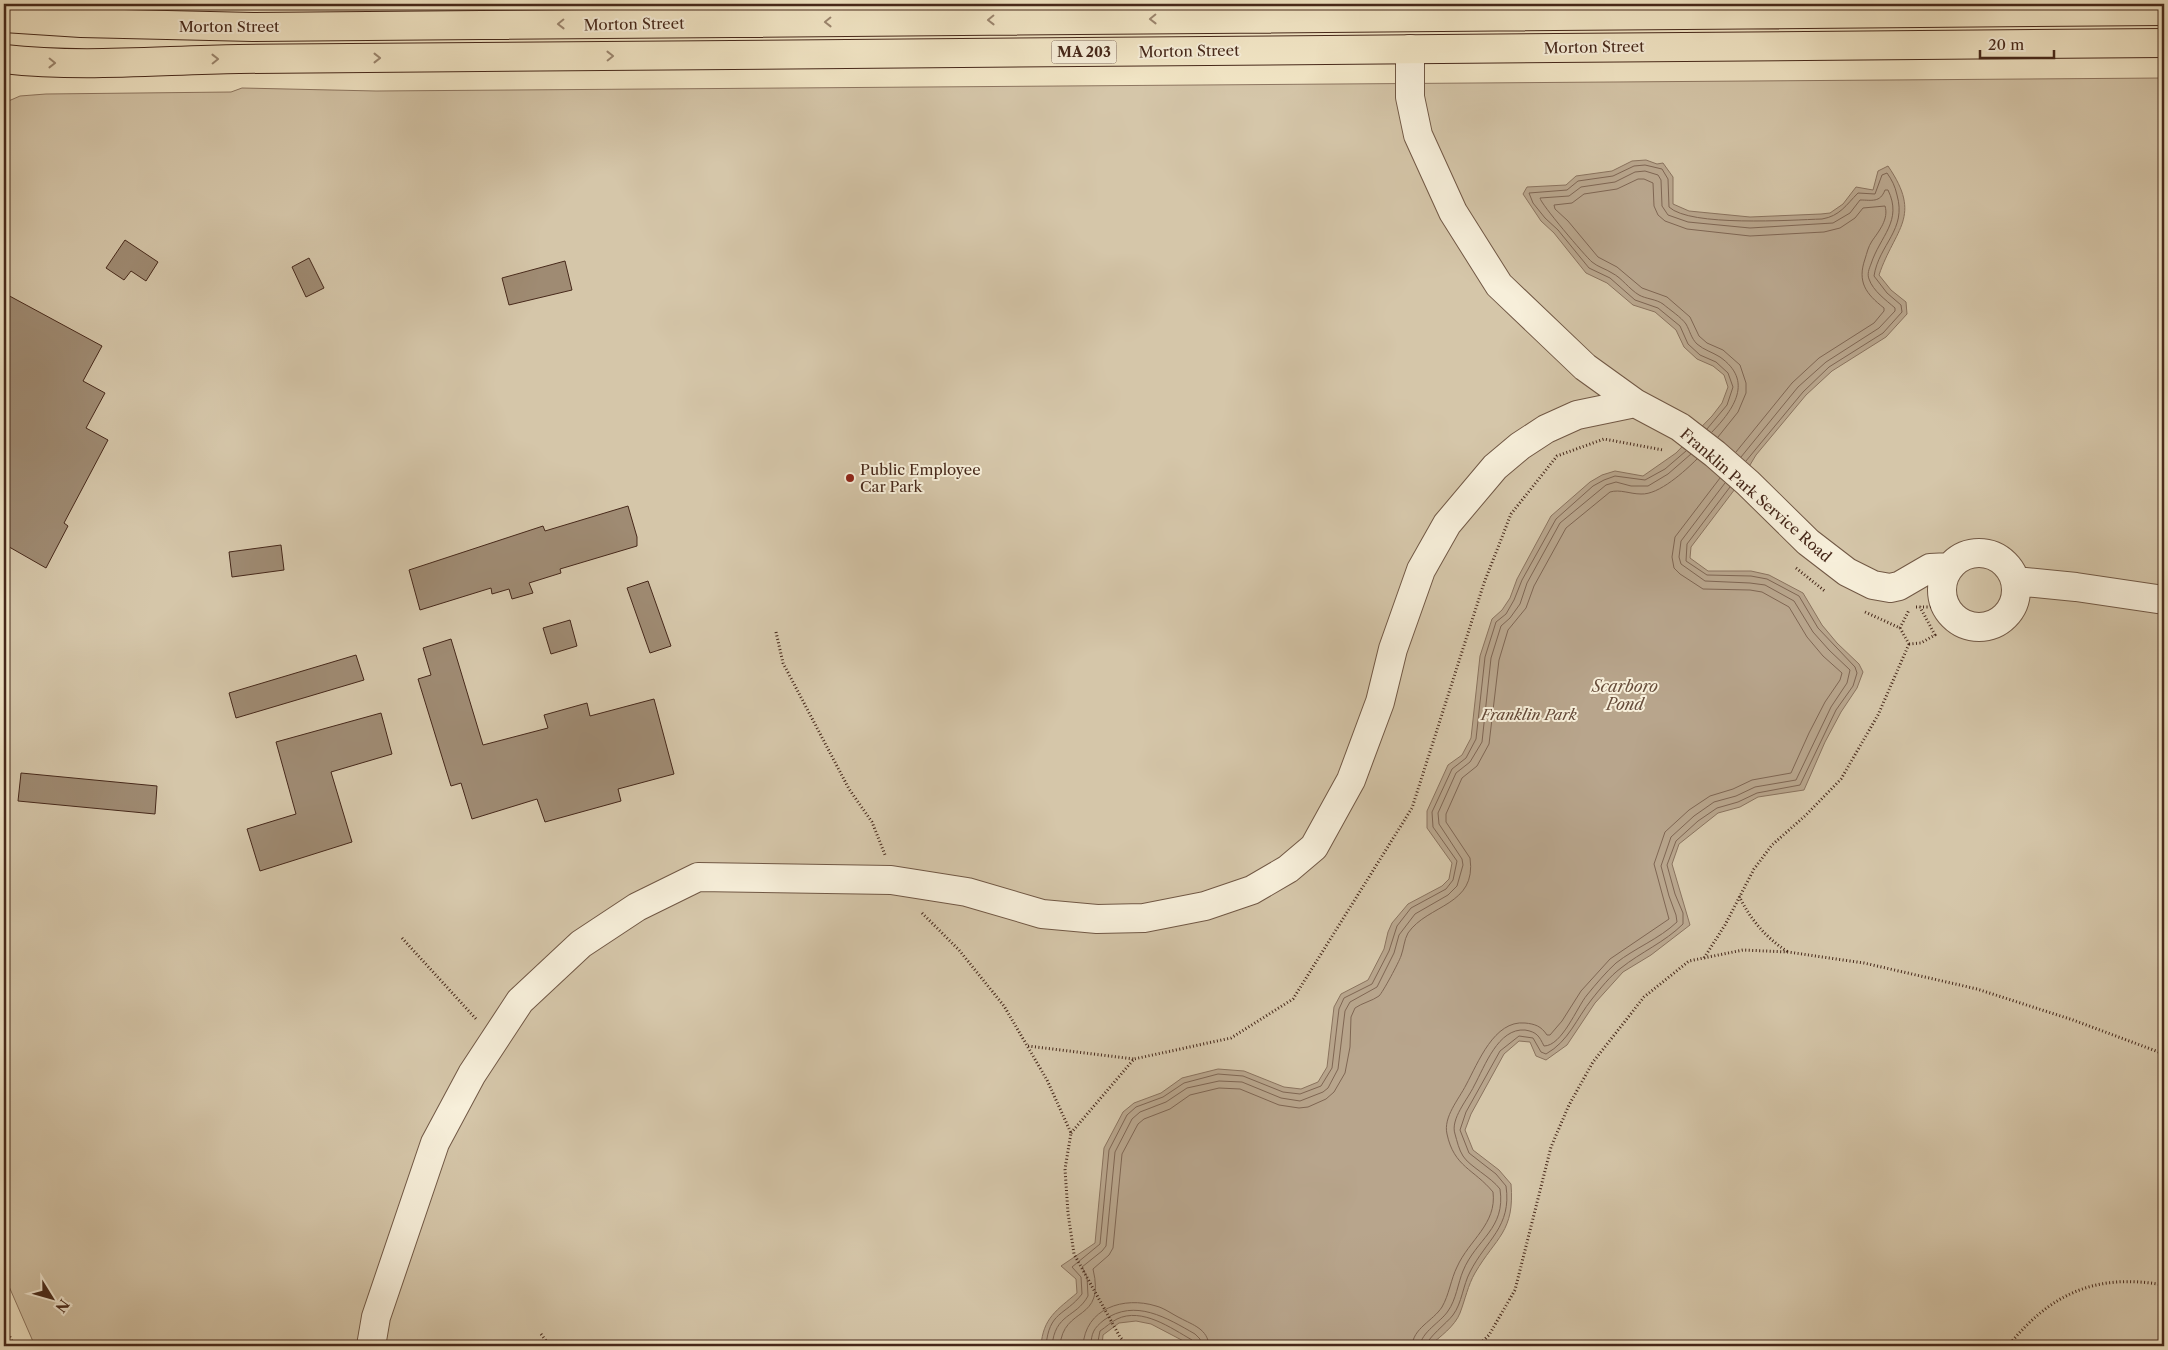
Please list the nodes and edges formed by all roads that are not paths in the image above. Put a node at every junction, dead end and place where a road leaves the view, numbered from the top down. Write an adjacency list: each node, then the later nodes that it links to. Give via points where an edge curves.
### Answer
1 (2164, 11): 2 (highway, Morton Street / MA 203, one-way to 2, via 253,27)
2 (4, 18)
3 (2164, 42): 4 (highway, Morton Street / MA 203)
4 (1410, 49): 5 (highway, Morton Street / MA 203, one-way to 4, via 112,63 239,59); 6 (street, Franklin Park Service Road, via 1410,97 1418,135 1454,212 1499,285 1585,367)
5 (4, 59)
6 (1635, 403): 7 (street, Franklin Park Service Road, via 1674,439 1748,483 1808,542 1866,583 1890,588 1930,568); 10 (street, via 1577,415 1546,429 1495,467 1447,524 1421,570 1393,649 1380,702 1351,780 1314,847 1288,869 1252,890 1205,906 1144,918 1097,919 1042,914 967,892 891,880 698,878 637,908 581,944 520,1001 472,1074 435,1143 376,1317)
7 (1950, 567): 8 (street, Franklin Park Service Road, via 1968,554 1989,554 2008,565); 8 (street, via 1942,590 1944,604 1958,621 1969,626 1981,627 2004,618 2016,597)
8 (2015, 581): 9 (street)
9 (2164, 600)
10 (371, 1346)

